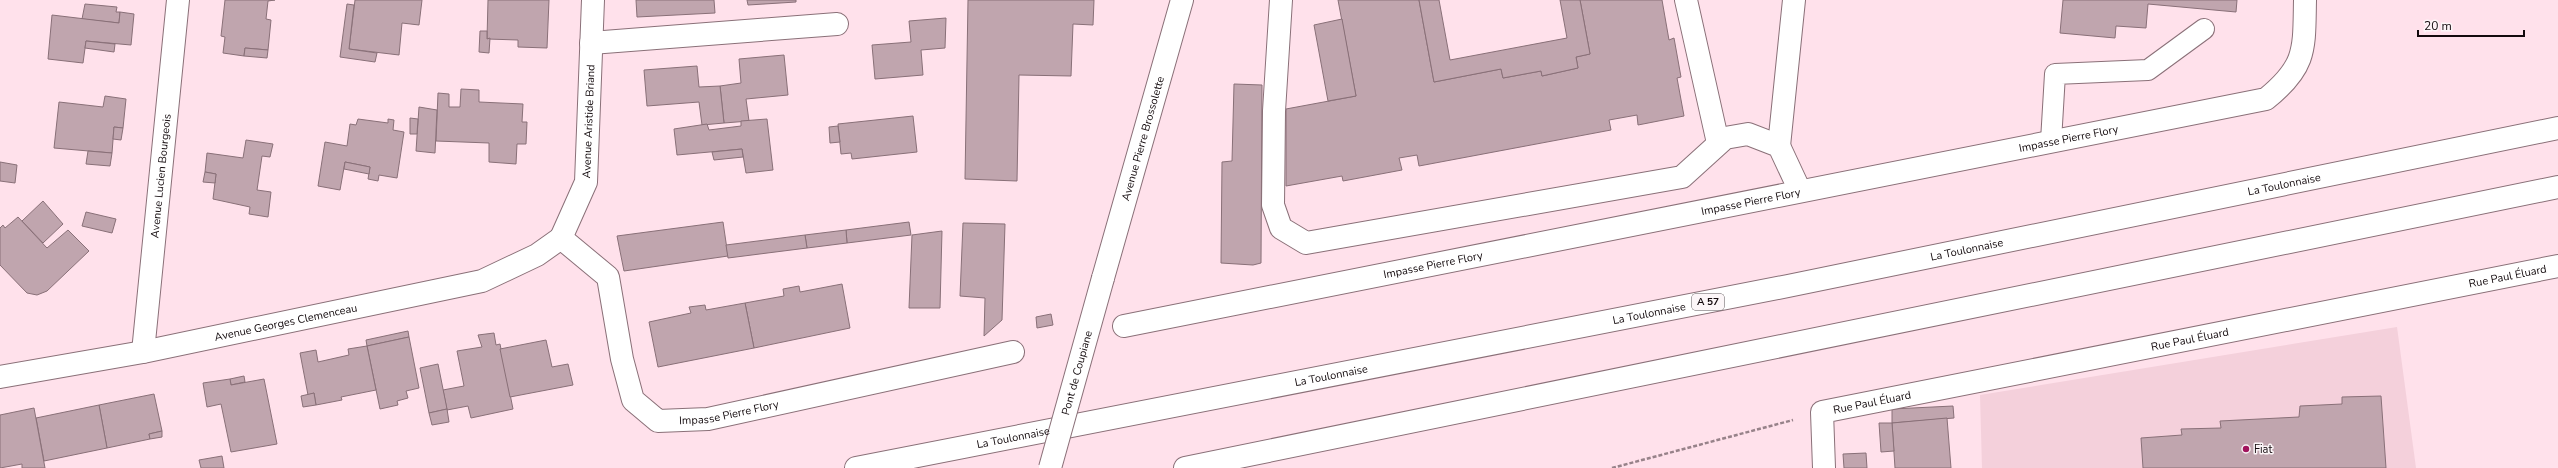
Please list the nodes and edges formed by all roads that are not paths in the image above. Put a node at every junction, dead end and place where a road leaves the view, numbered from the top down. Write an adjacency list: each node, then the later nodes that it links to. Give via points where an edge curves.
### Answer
1 (178, 0): 21 (main road, Avenue Lucien Bourgeois)
2 (593, 0): 10 (main road, Avenue Aristide Briand)
3 (1182, 0): 19 (main road, Avenue Pierre Brossolette)
4 (1281, 0): 13 (main road, via 1274,111 1273,205 1281,228 1306,243 1682,177)
5 (1686, 0): 13 (main road)
6 (1794, 0): 14 (main road)
7 (2305, 0): 12 (main road, Impasse Pierre Flory, via 2301,58 2285,84 2266,99)
8 (837, 24): 10 (main road)
9 (2204, 29): 12 (lane, via 2148,70 2055,74)
10 (591, 43): 17 (main road, Avenue Aristide Briand, via 586,182)
11 (2558, 128): 24 (main road, La Toulonnaise / A 57, via 1788,286)
12 (2051, 141): 16 (main road, Impasse Pierre Flory)
13 (1718, 143): 14 (main road, via 1725,138 1748,134)
14 (1779, 146): 16 (main road)
15 (2558, 187): 26 (main road)
16 (1800, 191): 20 (main road, Impasse Pierre Flory)
17 (561, 238): 21 (main road, Avenue Georges Clemenceau, via 537,255 482,281); 22 (main road, Impasse Pierre Flory, via 608,277 622,359 633,400 658,421 708,419)
18 (2558, 266): 27 (main road, Rue Paul Éluard, via 1822,412)
19 (1103, 278): 25 (main road, Pont de Coupiane, bridge)
20 (1124, 326)
21 (143, 352): 23 (main road, Avenue Georges Clemenceau)
22 (1013, 352)
23 (0, 377)
24 (856, 468)
25 (1050, 468)
26 (1185, 468)
27 (1824, 468)

